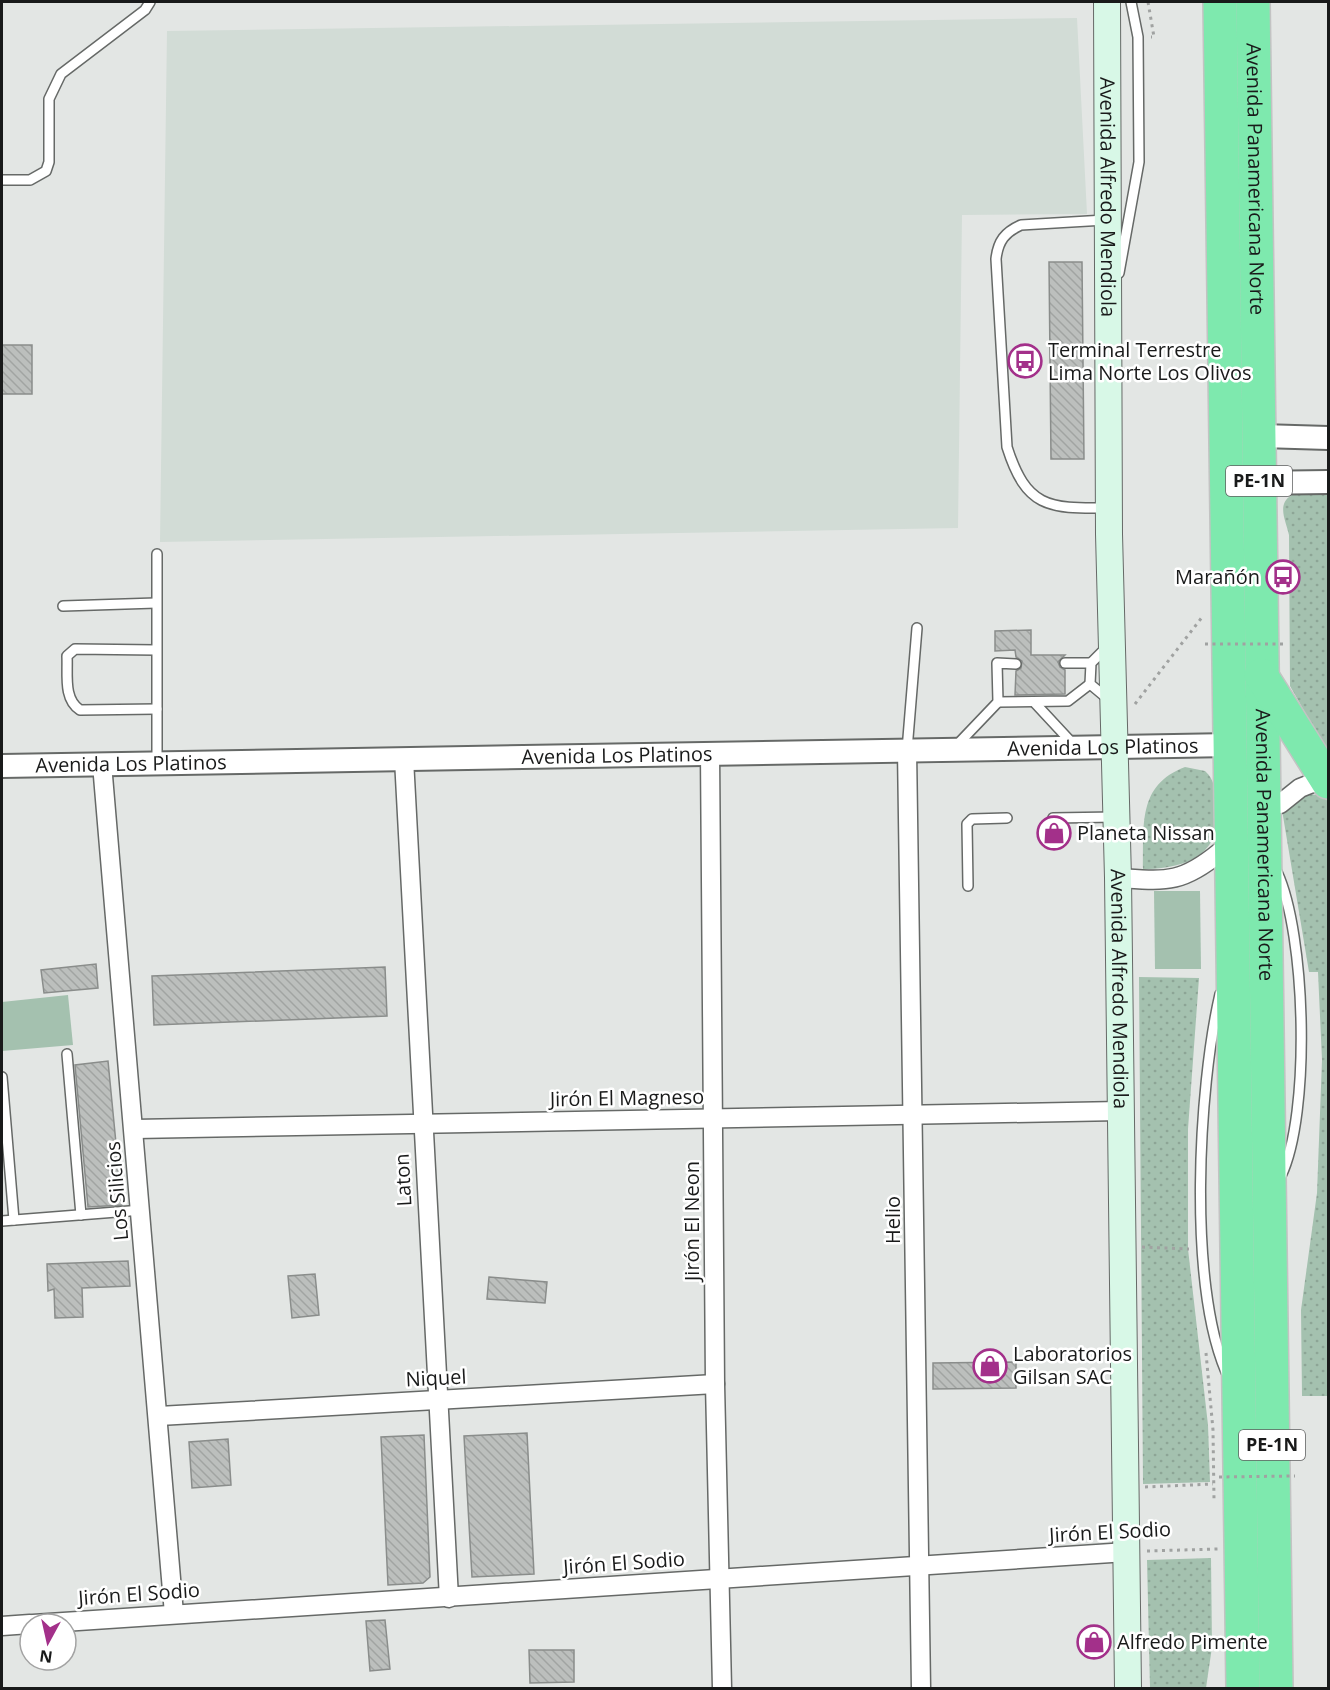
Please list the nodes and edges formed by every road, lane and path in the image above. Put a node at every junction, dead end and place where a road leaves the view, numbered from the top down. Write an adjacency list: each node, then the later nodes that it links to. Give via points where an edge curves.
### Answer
1 (150, 2): 8 (lane, via 145,10 61,74 49,99 46,171 30,180)
2 (1107, 2): 9 (main road, Avenida Alfredo Mendiola)
3 (1131, 2): 10 (lane, via 1138,37 1139,162)
4 (1148, 2): 7 (path)
5 (1221, 2): 34 (highway, Avenida Panamericana Norte / PE-1N)
6 (1253, 2): 11 (highway, Avenida Panamericana Norte / PE-1N)
7 (1154, 37)
8 (2, 180)
9 (1108, 220): 10 (main road, Avenida Alfredo Mendiola); 15 (lane, via 1021,225 1003,237 996,259 1007,447 1015,474 1043,503 1077,509)
10 (1108, 332): 15 (main road, Avenida Alfredo Mendiola)
11 (1258, 436): 12 (street); 14 (highway, Avenida Panamericana Norte / PE-1N)
12 (1329, 438)
13 (1329, 482): 14 (street)
14 (1259, 483): 28 (highway, Avenida Panamericana Norte / PE-1N)
15 (1109, 508): 21 (main road, Avenida Alfredo Mendiola)
16 (157, 554): 17 (lane)
17 (156, 603): 18 (lane); 24 (lane)
18 (63, 606)
19 (1206, 612): 32 (path)
20 (917, 628): 38 (lane)
21 (1111, 643): 26 (lane); 32 (main road, Avenida Alfredo Mendiola)
22 (1205, 644): 23 (path, bridge)
23 (1285, 644)
24 (156, 650): 33 (lane); 33 (lane, via 75,649 67,656 69,697 80,710)
25 (1065, 663): 26 (lane)
26 (1091, 663): 29 (lane)
27 (1016, 664): 30 (lane, via 997,663)
28 (1261, 675): 44 (highway); 87 (highway, Avenida Panamericana Norte / PE-1N)
29 (1090, 684): 31 (lane, via 1068,700); 32 (lane)
30 (998, 702): 31 (lane); 37 (lane)
31 (1034, 702): 35 (lane)
32 (1121, 706): 36 (main road, Avenida Alfredo Mendiola)
33 (157, 709): 41 (lane)
34 (1231, 745): 36 (street, Avenida Los Platinos); 86 (highway, Avenida Panamericana Norte / PE-1N)
35 (1076, 747): 36 (street, Avenida Los Platinos); 37 (street, Avenida Los Platinos)
36 (1113, 747): 48 (main road, Avenida Alfredo Mendiola)
37 (954, 749): 38 (street, Avenida Los Platinos)
38 (908, 750): 39 (street, Avenida Los Platinos); 55 (street, Helio)
39 (710, 753): 40 (street, Avenida Los Platinos); 56 (street, Jirón El Neon)
40 (404, 759): 41 (street, Avenida Los Platinos); 57 (street, Laton)
41 (157, 763): 42 (street, Avenida Los Platinos)
42 (102, 764): 43 (street, Avenida Los Platinos); 58 (street, Los Silicios)
43 (2, 766)
44 (1327, 780): 45 (street, via 1300,788)
45 (1280, 804)
46 (1007, 818): 51 (lane, via 972,819 967,824)
47 (1053, 818): 48 (lane)
48 (1114, 818): 50 (main road, Avenida Alfredo Mendiola)
49 (1220, 852): 50 (street, via 1179,878)
50 (1118, 878): 54 (main road, Avenida Alfredo Mendiola)
51 (968, 886)
52 (68, 1054): 60 (lane)
53 (2, 1077): 61 (lane)
54 (1120, 1111): 55 (street, Jirón El Magneso); 63 (main road, Avenida Alfredo Mendiola)
55 (914, 1115): 56 (street, Jirón El Magneso); 76 (street, Helio)
56 (713, 1119): 57 (street, Jirón El Magneso); 66 (street, Jirón El Neon)
57 (422, 1124): 58 (street, Jirón El Magneso); 67 (street, Laton)
58 (135, 1129): 59 (street, Los Silicios)
59 (142, 1210): 60 (lane); 68 (street, Los Silicios)
60 (81, 1215): 61 (lane)
61 (14, 1220): 62 (lane)
62 (2, 1221)
63 (1122, 1246): 64 (path); 75 (main road, Avenida Alfredo Mendiola)
64 (1194, 1249)
65 (1204, 1342): 71 (path, via 1212,1430)
66 (715, 1384): 67 (street, Niquel); 77 (street, Jirón El Neon)
67 (438, 1401): 68 (street, Niquel); 78 (street, Laton)
68 (159, 1416): 79 (street, Los Silicios)
69 (1295, 1476): 70 (path, bridge)
70 (1219, 1477)
71 (1212, 1484): 72 (path); 73 (path)
72 (1142, 1487)
73 (1214, 1504)
74 (1218, 1549): 75 (path, Jirón El Sodio)
75 (1127, 1552): 76 (street, Jirón El Sodio); 85 (main road, Avenida Alfredo Mendiola)
76 (918, 1566): 77 (street, Jirón El Sodio); 84 (street, Helio)
77 (718, 1578): 78 (street, Jirón El Sodio); 83 (street, Jirón El Neon)
78 (449, 1598): 79 (street, Jirón El Sodio)
79 (174, 1614): 80 (street, Jirón El Sodio)
80 (78, 1621)
81 (18, 1625): 82 (street, Jirón El Sodio)
82 (2, 1626)
83 (722, 1689)
84 (921, 1689)
85 (1128, 1689)
86 (1244, 1689)
87 (1276, 1689)

